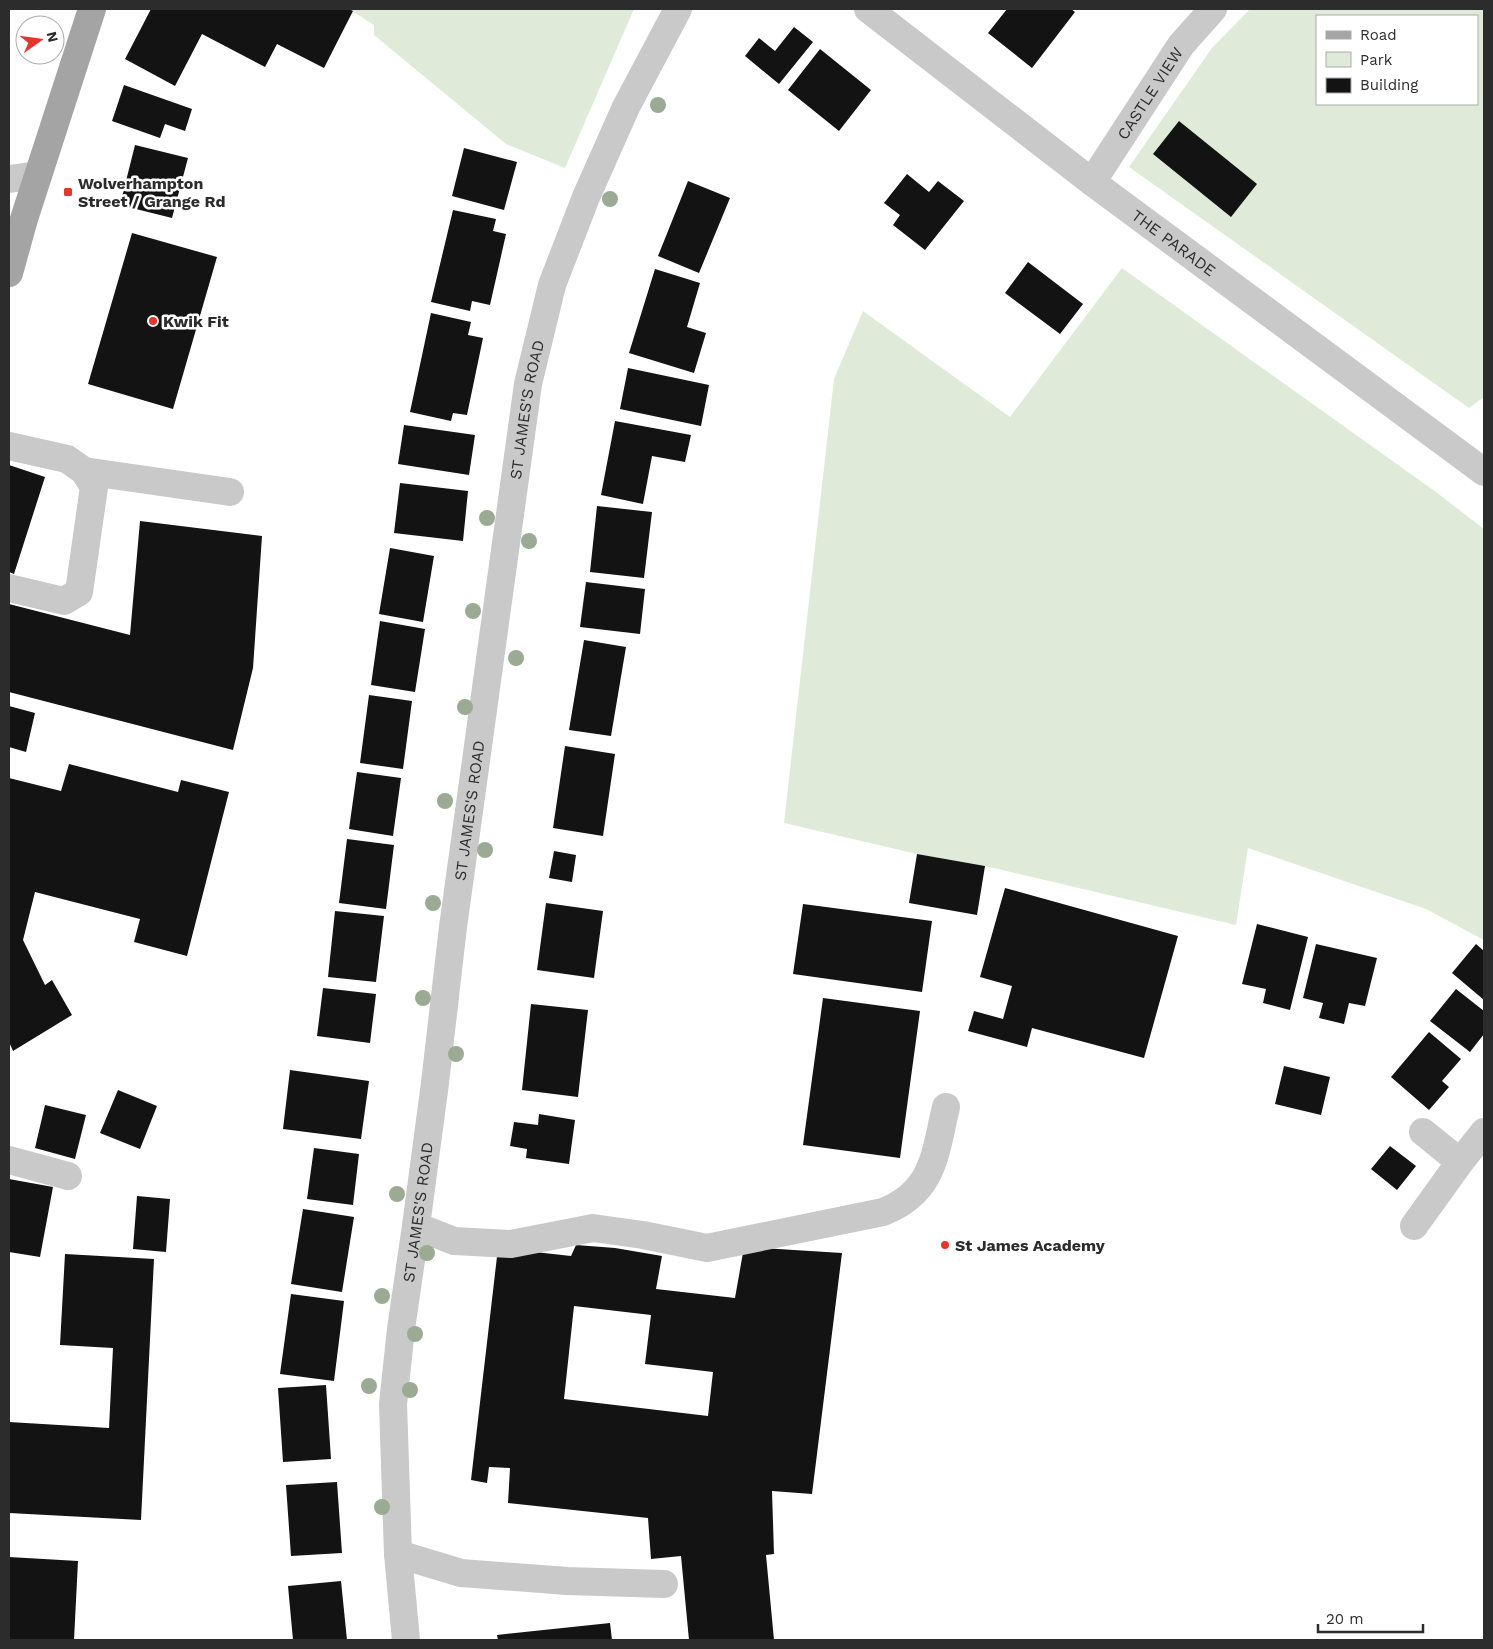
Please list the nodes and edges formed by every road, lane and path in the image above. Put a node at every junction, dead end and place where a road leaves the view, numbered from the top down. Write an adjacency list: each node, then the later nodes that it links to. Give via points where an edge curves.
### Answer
1 (92, 9): 5 (main road)
2 (678, 9): 20 (street, ST JAMES'S ROAD, via 626,107 586,197 552,285 528,384 453,927)
3 (868, 9): 7 (street, THE PARADE)
4 (1213, 9): 7 (street, CASTLE VIEW, via 1181,45)
5 (38, 175): 6 (street); 8 (main road)
6 (9, 179)
7 (1092, 182): 10 (street, THE PARADE)
8 (9, 273)
9 (9, 446): 11 (street, via 67,459)
10 (1478, 458)
11 (84, 471): 12 (street); 13 (street, via 94,487 79,592 64,601)
12 (230, 492)
13 (9, 588)
14 (946, 1107): 20 (street, via 934,1161 920,1187 908,1199 883,1212 707,1248 593,1228 511,1244 454,1241)
15 (1423, 1132): 18 (street)
16 (1484, 1132): 18 (street)
17 (9, 1160): 19 (street)
18 (1460, 1162): 21 (street)
19 (68, 1176)
20 (416, 1226): 22 (street, ST JAMES'S ROAD, via 394,1404)
21 (1414, 1226)
22 (398, 1554): 23 (street, via 461,1573); 24 (street, ST JAMES'S ROAD)
23 (664, 1584)
24 (406, 1640)

